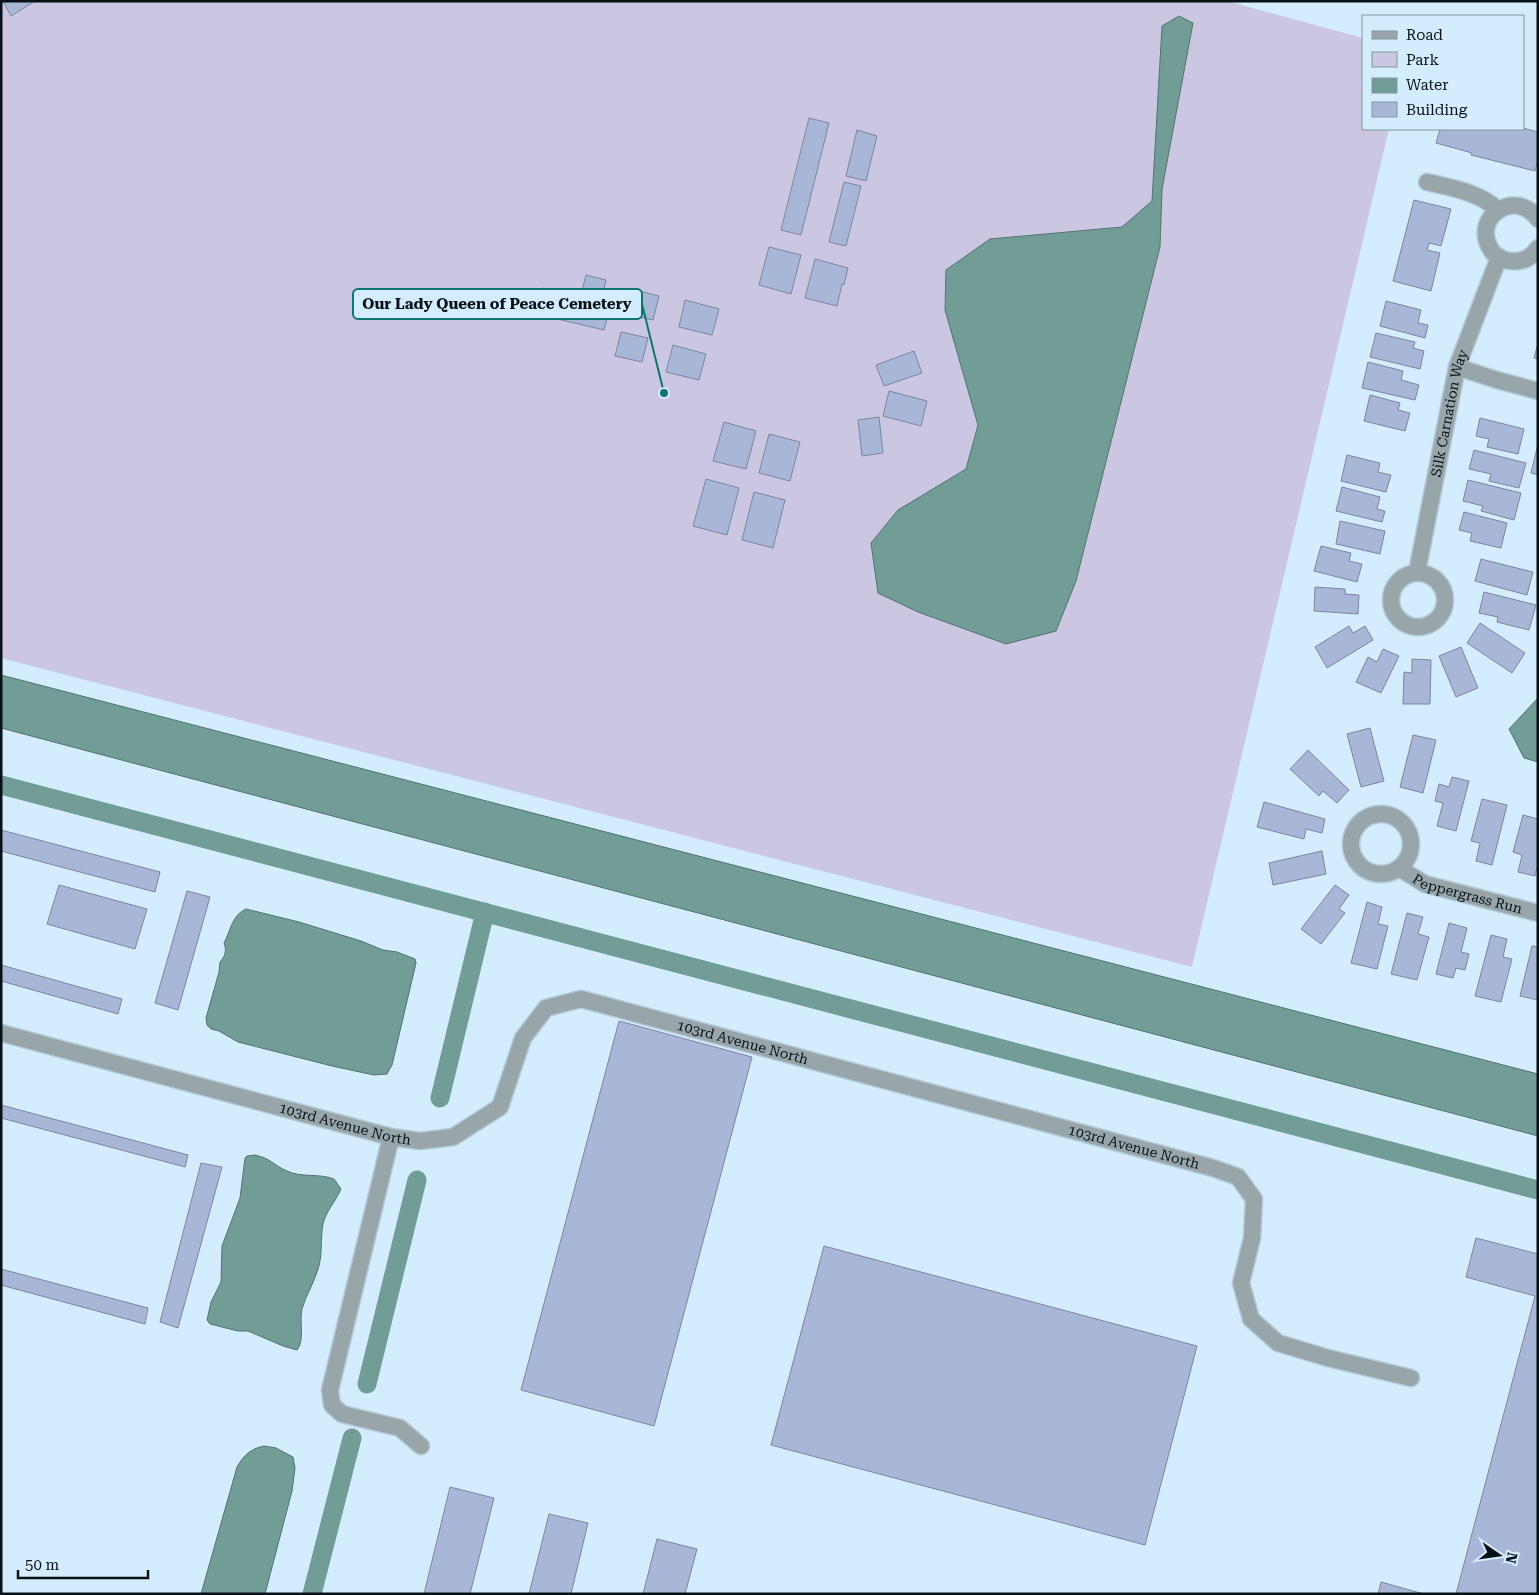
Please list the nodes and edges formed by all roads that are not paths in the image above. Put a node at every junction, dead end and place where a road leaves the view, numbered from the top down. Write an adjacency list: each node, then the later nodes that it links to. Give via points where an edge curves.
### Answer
1 (1427, 182): 2 (street, via 1475,195 1489,201)
2 (1498, 210): 3 (street, via 1506,206 1523,206); 5 (street, via 1491,216 1485,234 1487,243)
3 (1538, 217)
4 (1538, 248): 5 (street, via 1517,262)
5 (1498, 257): 6 (street, Silk Carnation Way)
6 (1457, 367): 7 (street); 8 (street, Silk Carnation Way)
7 (1538, 391)
8 (1417, 572)
9 (1399, 868): 10 (street, Peppergrass Run, via 1425,884)
10 (1538, 913)
11 (1, 1033): 12 (street, 103rd Avenue North)
12 (391, 1137): 13 (street, 103rd Avenue North, via 420,1141 453,1137 500,1107 523,1038 546,1008 580,999 1238,1177 1254,1199 1252,1238 1242,1283 1251,1318 1278,1343); 14 (street, via 330,1390 332,1405 342,1414 400,1428)
13 (1411, 1378)
14 (421, 1446)

